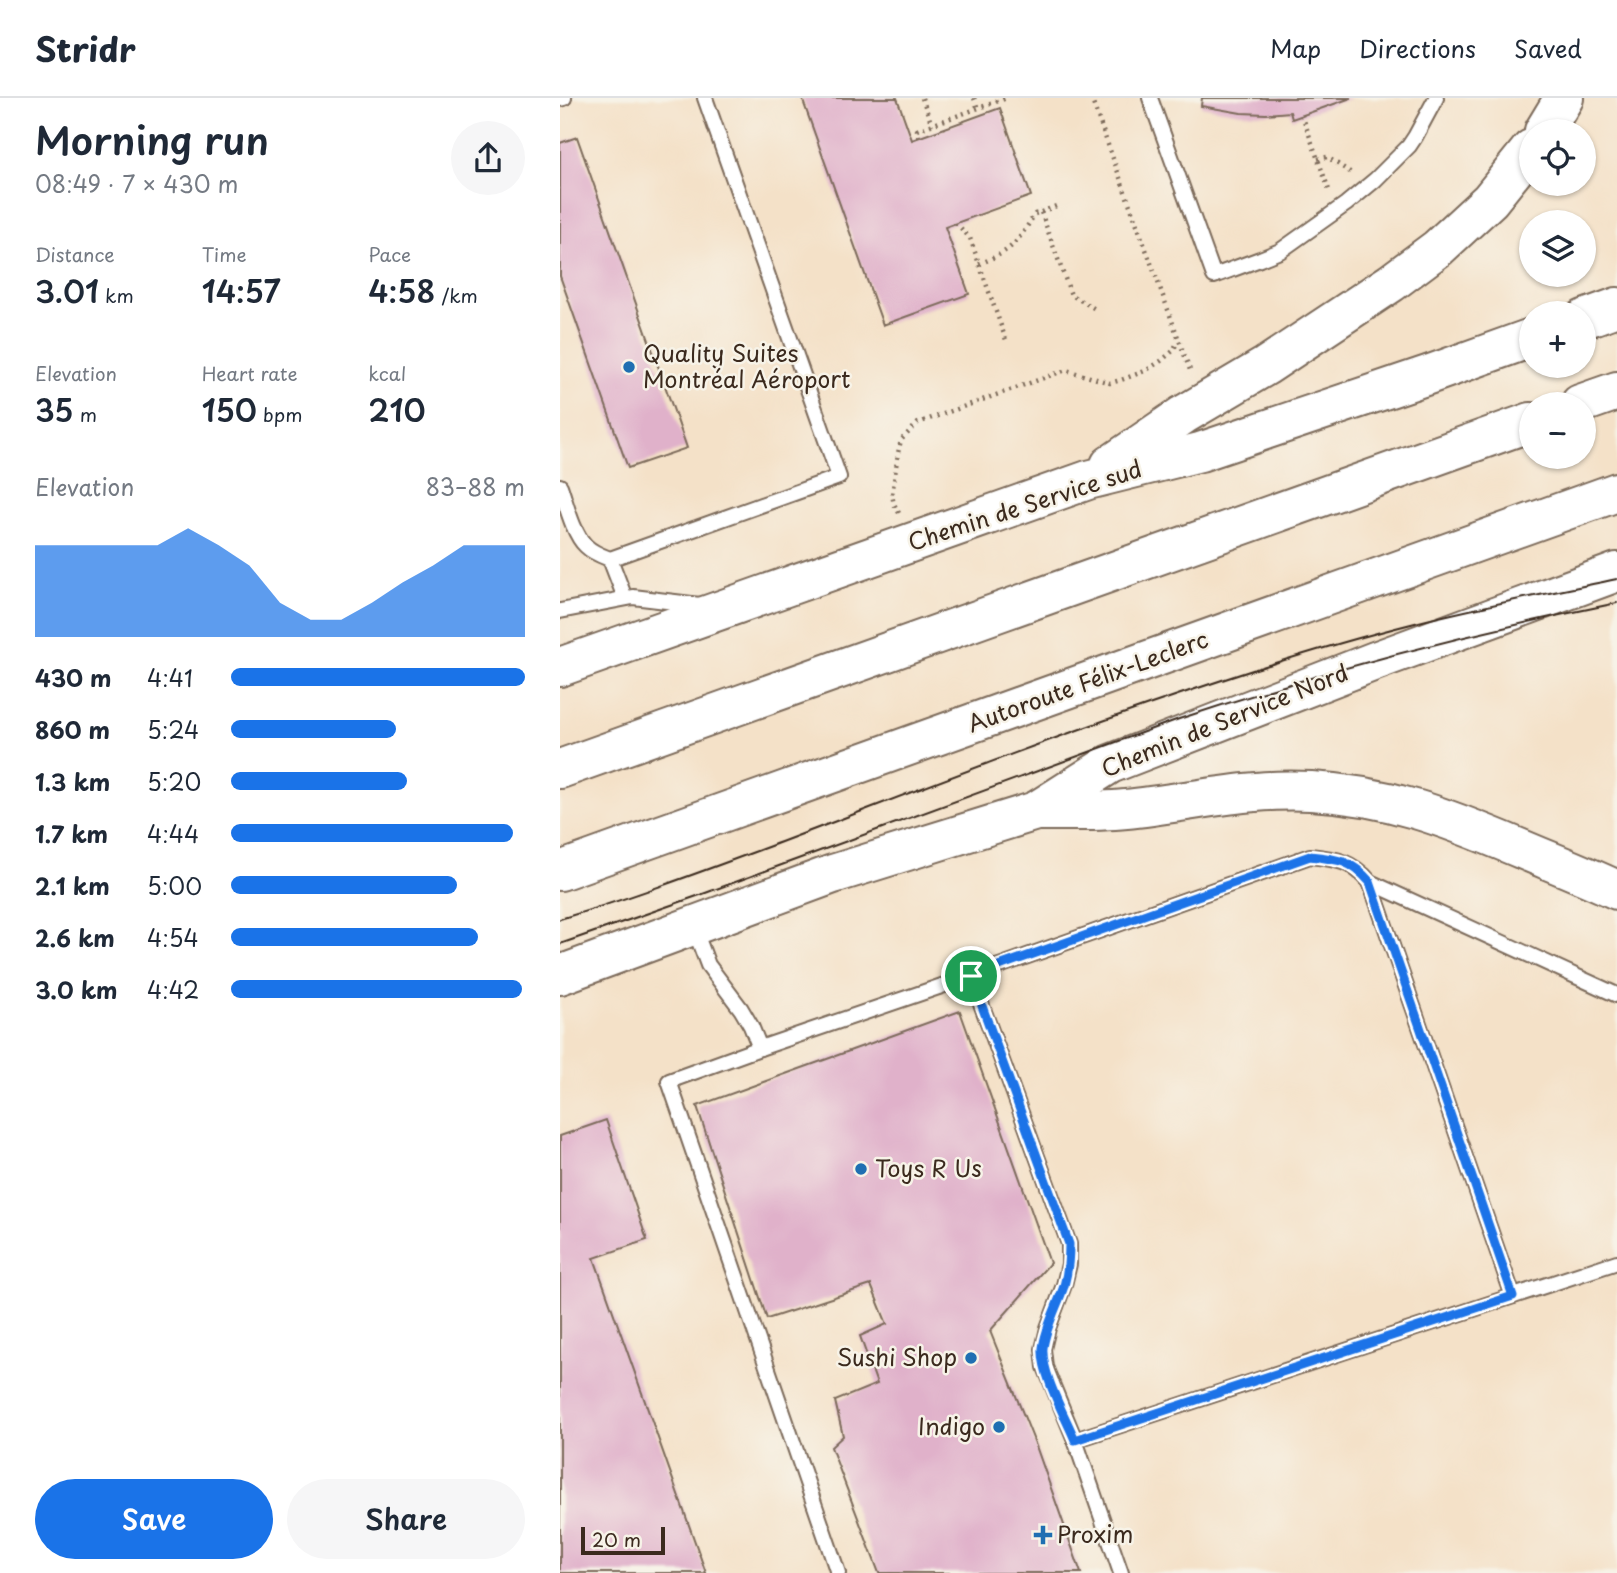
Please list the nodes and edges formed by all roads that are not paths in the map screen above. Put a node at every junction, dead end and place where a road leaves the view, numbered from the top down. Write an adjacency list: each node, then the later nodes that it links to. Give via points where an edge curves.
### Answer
1 (705, 98): 16 (lane, via 839,477)
2 (1150, 98): 3 (lane, via 1214,276 1280,250 1346,204 1409,146)
3 (1436, 98)
4 (1564, 98): 5 (main road)
5 (1551, 119)
6 (1519, 166): 13 (main road, via 1482,208 1410,269)
7 (1617, 307): 8 (main road)
8 (1596, 315)
9 (1519, 342): 13 (main road, Chemin de Service sud, via 1200,452)
10 (1617, 391): 11 (main road)
11 (1596, 398)
12 (1519, 426): 22 (main road)
13 (1088, 480): 19 (main road, Chemin de Service sud)
14 (560, 486): 16 (lane, via 583,545)
15 (1617, 492): 24 (main road, Autoroute Félix-Leclerc)
16 (610, 559): 18 (lane)
17 (1617, 572): 23 (main road, Chemin de Service Nord, via 1110,764)
18 (625, 598): 19 (lane); 20 (lane)
19 (726, 608): 21 (main road, Chemin de Service sud)
20 (560, 611)
21 (560, 667)
22 (560, 769)
23 (1036, 811): 26 (main road, via 1124,810 1271,791 1344,794 1435,814); 27 (main road, Chemin de Service Nord, via 833,874)
24 (560, 871)
25 (1370, 882): 29 (lane, via 1360,870 1340,860 1310,856); 30 (lane); 33 (lane)
26 (1617, 890)
27 (693, 926): 28 (main road, Chemin de Service Nord); 31 (lane, via 708,965 741,1009)
28 (560, 975)
29 (971, 976): 31 (lane); 34 (lane, via 1069,1244 1065,1285 1043,1349 1045,1367)
30 (1617, 995)
31 (760, 1048): 35 (lane, via 669,1081)
32 (1617, 1262): 33 (lane)
33 (1513, 1296): 34 (lane)
34 (1075, 1440): 36 (lane)
35 (838, 1573)
36 (1121, 1573)

